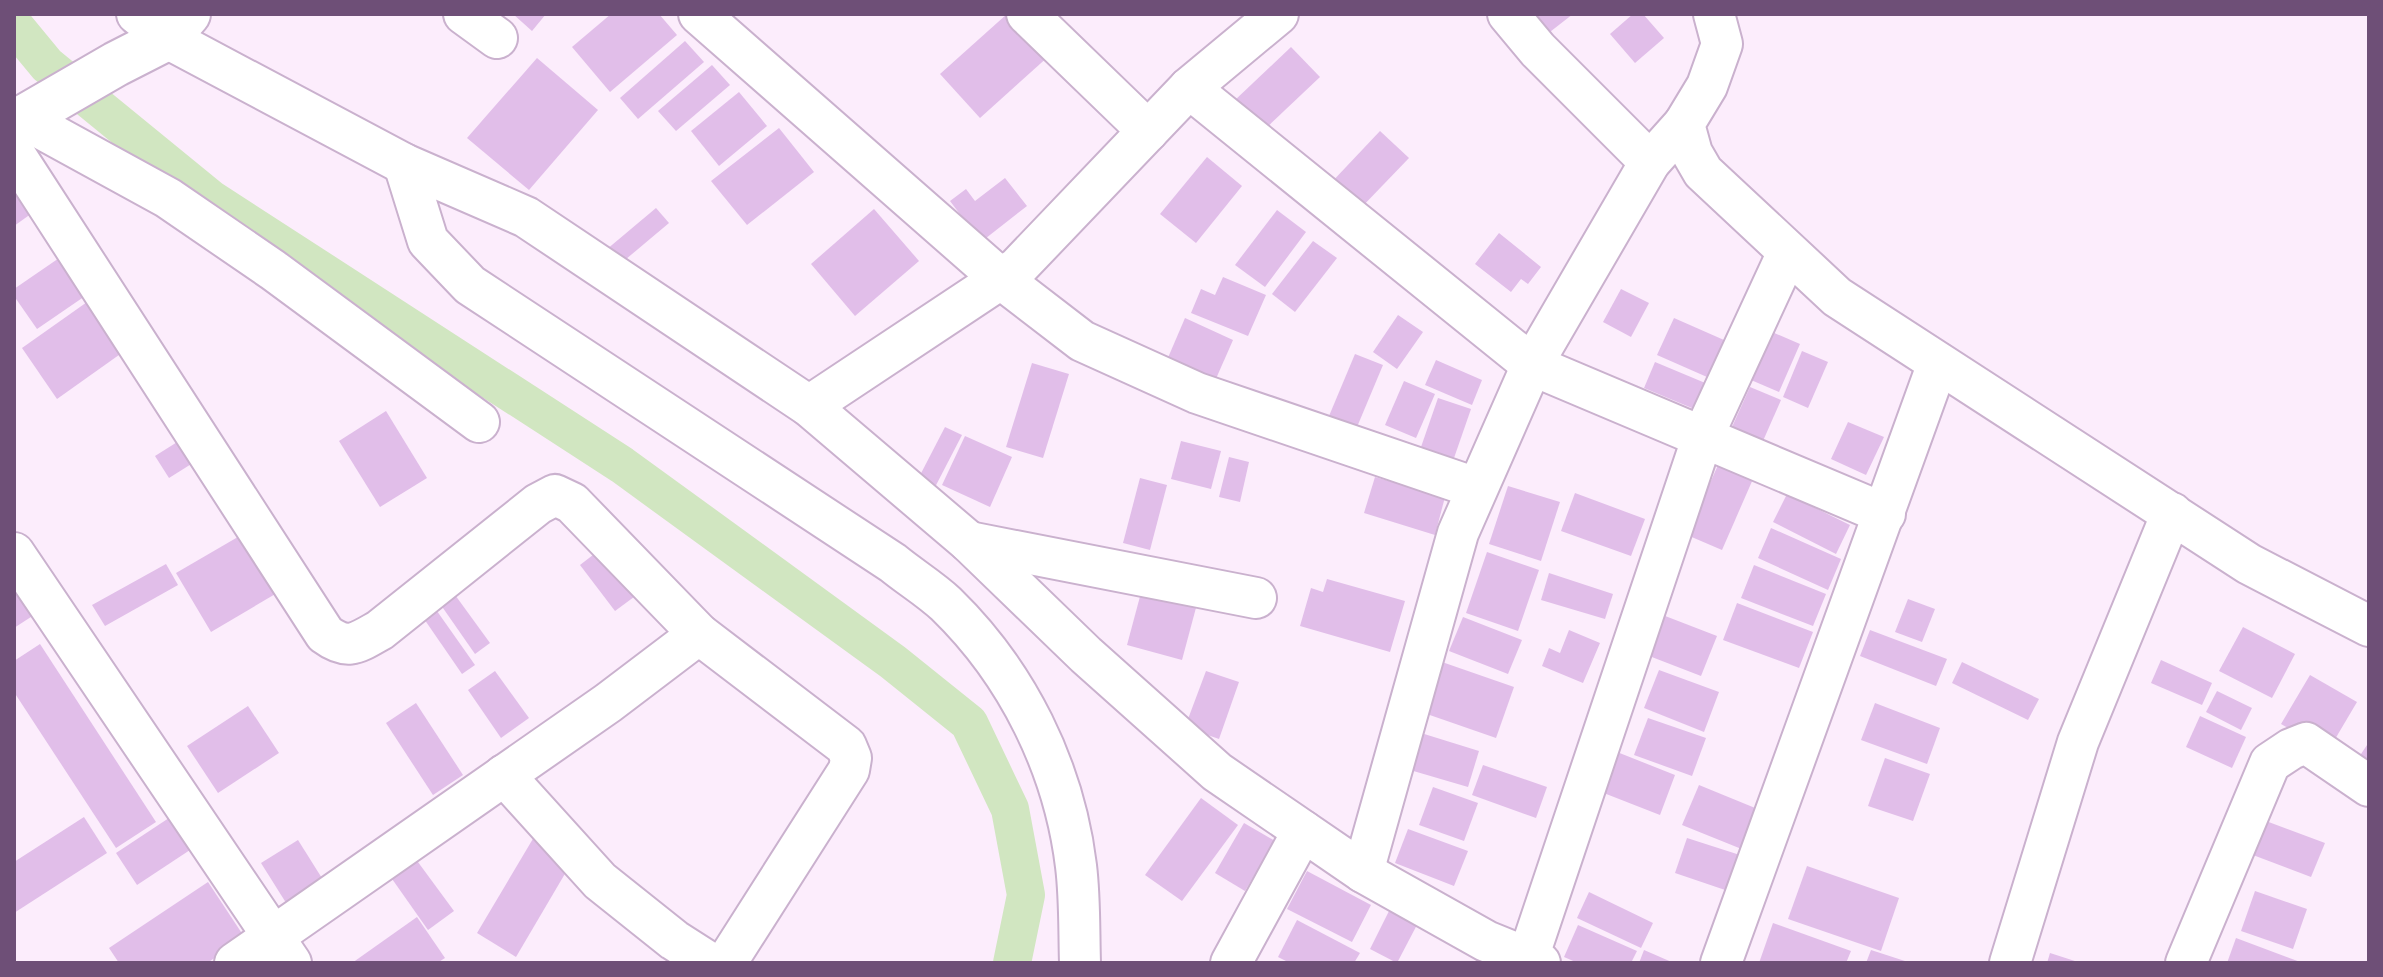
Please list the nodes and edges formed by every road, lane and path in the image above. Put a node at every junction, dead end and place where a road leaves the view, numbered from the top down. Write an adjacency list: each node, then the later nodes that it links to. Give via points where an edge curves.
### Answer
1 (464, 14): 8 (street)
2 (699, 14): 16 (street)
3 (1027, 14): 12 (street)
4 (1278, 14): 9 (street)
5 (1508, 14): 13 (street)
6 (1714, 14): 10 (street, via 1722,44 1707,86)
7 (164, 22): 11 (street, via 116,64); 14 (street)
8 (497, 38)
9 (1189, 88): 12 (street); 18 (street)
10 (1684, 124): 13 (street); 15 (street, via 1703,172)
11 (24, 125): 20 (street, via 168,198); 29 (street, via 325,634 337,643 355,644 380,630 555,495 572,503)
12 (1148, 131): 16 (street, via 1017,268)
13 (1650, 162): 18 (street)
14 (404, 164): 19 (street, via 526,217); 40 (street, via 428,241 470,285 893,563 944,602 982,642 1020,697 1057,776 1076,865)
15 (1788, 252): 17 (street, via 1837,297); 21 (street)
16 (1000, 278): 19 (street); 22 (street, via 1082,341 1197,393)
17 (1938, 363): 23 (street); 24 (street)
18 (1532, 365): 21 (street); 22 (street)
19 (809, 406): 25 (street)
20 (479, 422)
21 (1703, 436): 24 (street); 36 (street)
22 (1476, 488): 33 (street, via 1458,533)
23 (2172, 513): 28 (street, via 2249,564); 43 (street, via 2078,742)
24 (1885, 514): 42 (street)
25 (969, 542): 27 (street); 32 (street, via 1217,772)
26 (14, 553): 34 (street)
27 (1256, 598)
28 (2369, 626)
29 (699, 634): 30 (street); 39 (street, via 846,746 851,758 849,770)
30 (504, 775): 34 (street); 38 (street, via 600,881)
31 (2369, 786): 44 (street, via 2306,743 2270,763)
32 (1303, 831): 33 (street); 41 (street)
33 (1363, 872): 35 (street)
34 (281, 949): 37 (street)
35 (1480, 952): 36 (street)
36 (1534, 961)
37 (235, 963)
38 (710, 963)
39 (726, 963)
40 (1080, 963)
41 (1231, 963)
42 (1721, 963)
43 (2010, 963)
44 (2186, 963)

